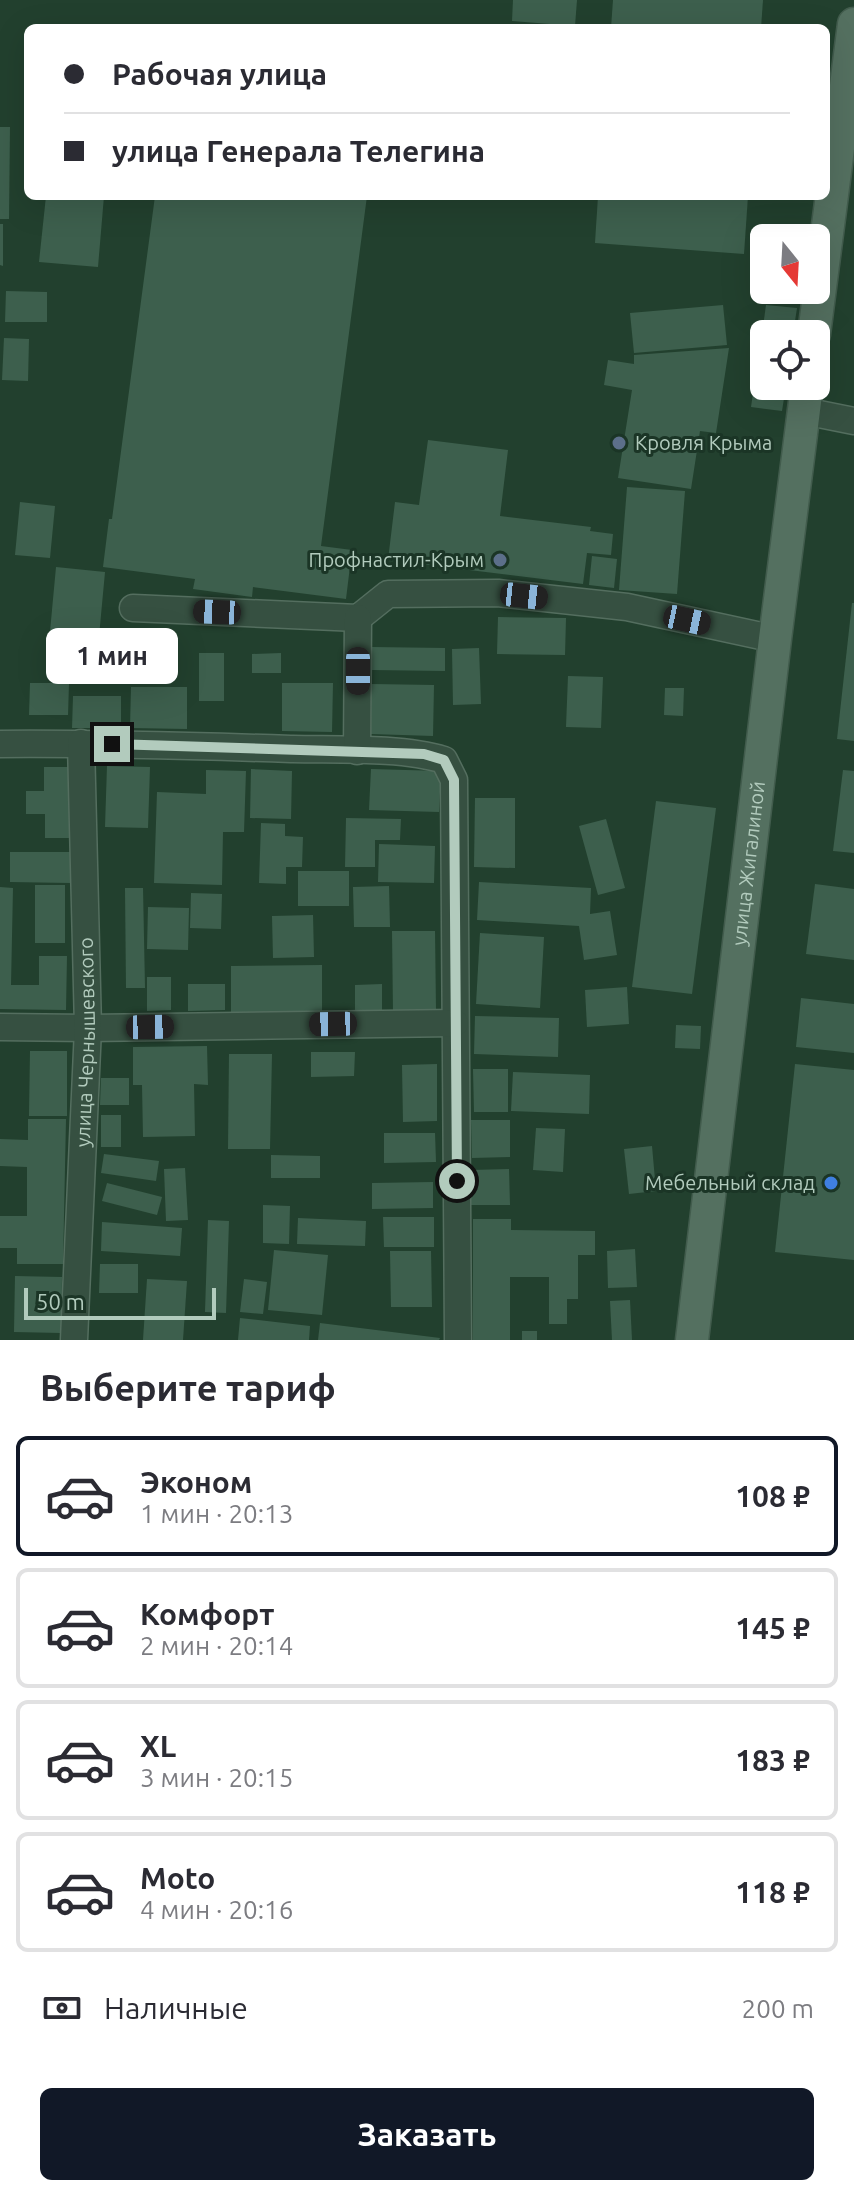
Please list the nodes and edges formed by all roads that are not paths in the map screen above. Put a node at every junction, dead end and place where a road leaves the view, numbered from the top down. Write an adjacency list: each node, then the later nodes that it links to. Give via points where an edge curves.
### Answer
1 (854, 24): 2 (main road)
2 (816, 320)
3 (806, 400): 8 (main road, улица Жигалиной)
4 (810, 400): 5 (street)
5 (854, 421)
6 (133, 608): 7 (street)
7 (358, 618): 8 (street, via 388,594 498,593 627,607); 11 (street)
8 (775, 639): 17 (main road, улица Жигалиной)
9 (81, 743): 10 (street); 11 (street); 14 (street, улица Чернышевского)
10 (0, 744)
11 (357, 751): 12 (street, via 424,754 444,760 454,780)
12 (455, 1023): 14 (street); 16 (street)
13 (0, 1027): 14 (street)
14 (88, 1028): 15 (street, улица Чернышевского)
15 (74, 1340)
16 (458, 1340)
17 (692, 1340)

